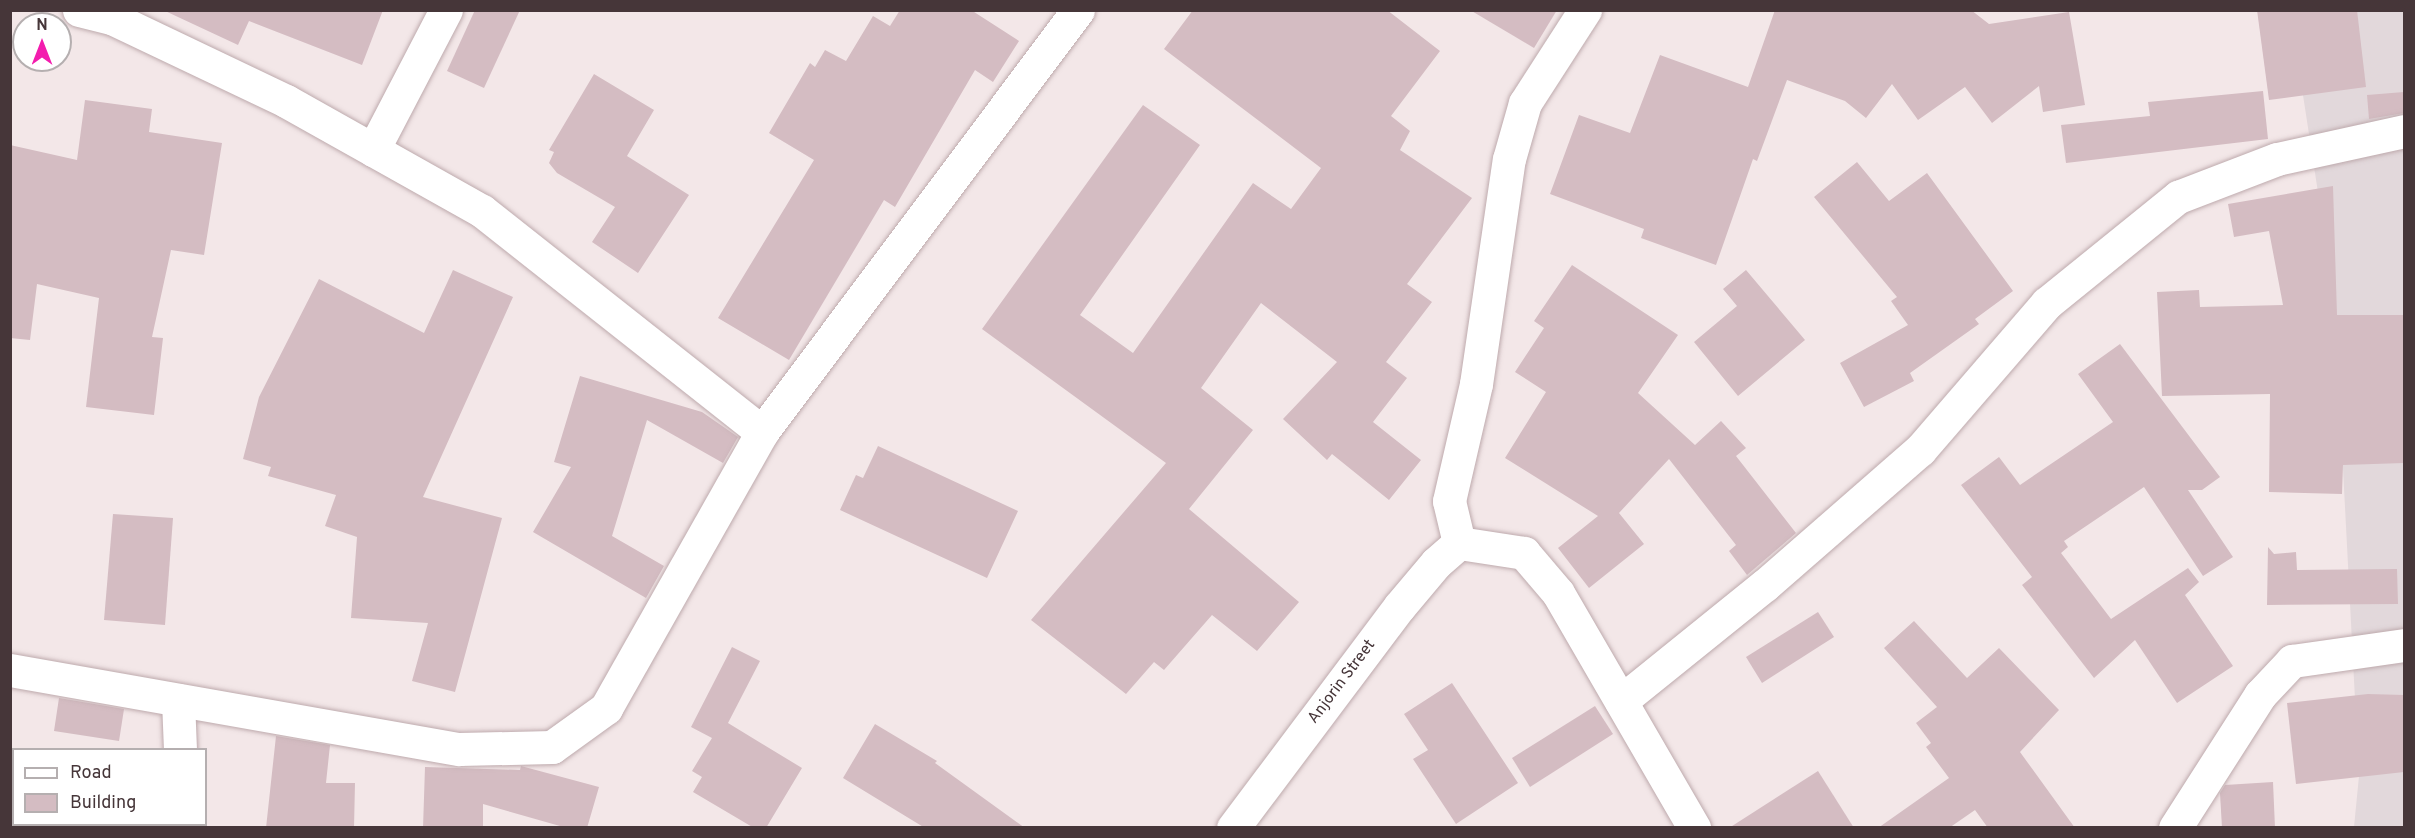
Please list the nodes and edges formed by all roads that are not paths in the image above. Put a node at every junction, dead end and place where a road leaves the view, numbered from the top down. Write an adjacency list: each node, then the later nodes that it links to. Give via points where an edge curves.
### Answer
1 (79, 10): 6 (street, via 114,19 265,91)
2 (446, 10): 6 (street)
3 (1078, 10): 7 (street)
4 (1585, 10): 8 (street, via 1525,104 1509,159 1476,384 1449,501)
5 (2404, 131): 12 (street, via 2277,159 2178,197 2047,303 1920,450 1765,585)
6 (373, 150): 7 (street, via 482,211)
7 (762, 432): 11 (street, via 606,708 552,747 459,749)
8 (1459, 543): 12 (street, via 1524,554 1558,593); 14 (street, Anjorin Street, via 1436,563 1399,607)
9 (2404, 645): 16 (street, via 2292,661 2260,695)
10 (10, 670): 11 (street)
11 (178, 700): 13 (street)
12 (1621, 701): 15 (street)
13 (180, 748)
14 (1233, 828)
15 (1694, 828)
16 (2175, 828)

